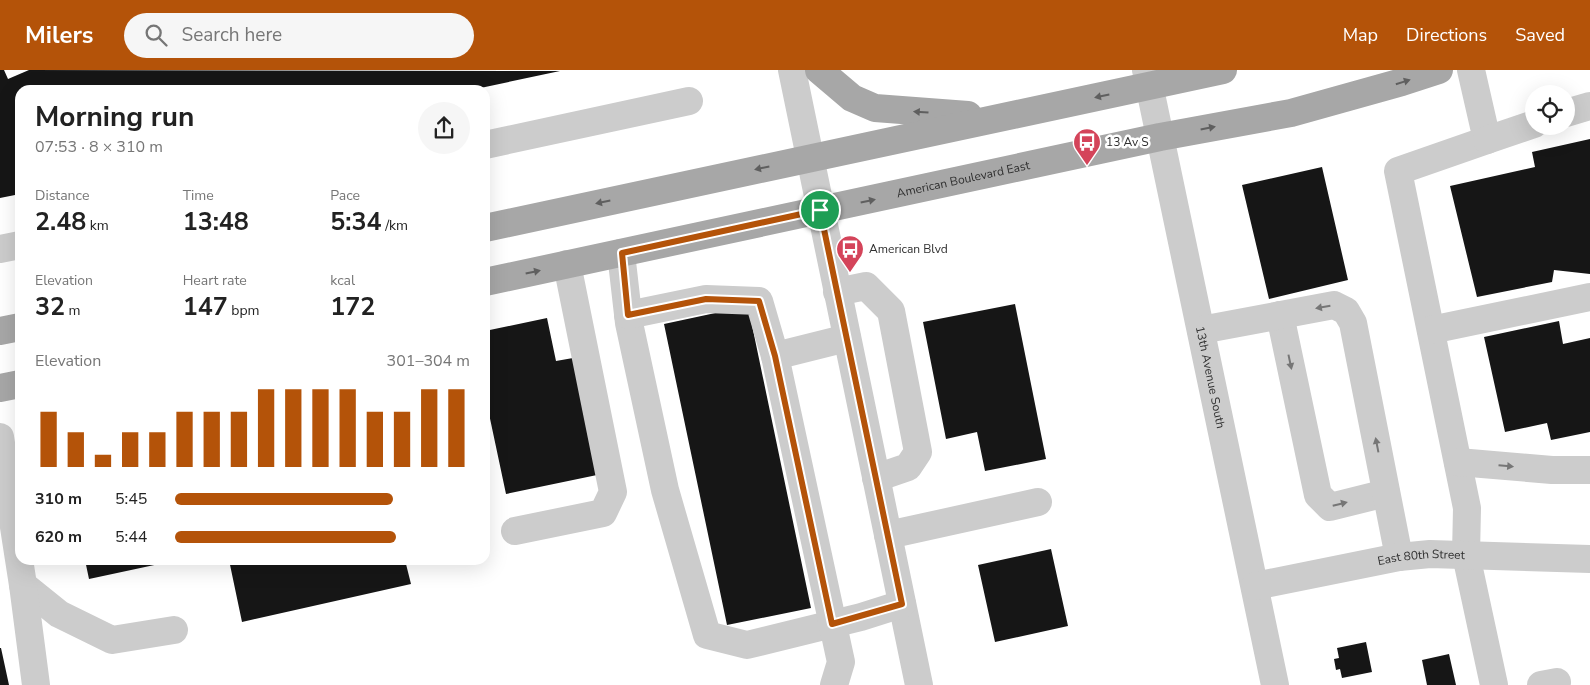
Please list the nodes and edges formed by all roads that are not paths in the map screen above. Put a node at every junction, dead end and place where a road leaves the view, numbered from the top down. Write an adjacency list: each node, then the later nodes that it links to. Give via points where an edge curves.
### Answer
1 (792, 70): 15 (street)
2 (819, 70): 10 (main road, one-way to 2, via 875,108 852,98)
3 (1223, 70): 6 (main road)
4 (1439, 70): 12 (main road, American Boulevard East, one-way to 4, via 1291,112)
5 (1471, 70): 13 (street)
6 (1148, 78): 10 (main road, one-way to 10); 12 (street, 13th Avenue South)
7 (689, 101): 14 (street)
8 (1590, 106): 9 (street)
9 (1575, 110)
10 (1005, 117): 15 (main road)
11 (1525, 127): 13 (street)
12 (1160, 137): 16 (main road, American Boulevard East, one-way to 12); 28 (street, 13th Avenue South)
13 (1487, 140): 29 (street, via 1398,171)
14 (490, 144)
15 (810, 159): 16 (street); 17 (main road, one-way to 17)
16 (820, 210): 20 (main road, American Boulevard East); 23 (street)
17 (490, 227)
18 (15, 246): 19 (street)
19 (0, 249)
20 (622, 253): 21 (main road, American Boulevard East); 25 (street)
21 (567, 264): 22 (main road, American Boulevard East, one-way to 21); 41 (street, via 612,492 602,513)
22 (490, 281)
23 (838, 292): 31 (street); 38 (street, via 866,286 891,311 918,452 908,467)
24 (1590, 296): 29 (street)
25 (628, 315): 32 (street, via 706,299 759,301); 51 (street, via 664,490 707,635 746,645)
26 (1280, 315): 28 (street); 39 (street, one-way to 26, via 1353,323 1346,311 1334,305); 39 (street, one-way to 39, via 1318,496 1330,507)
27 (15, 328): 30 (main road)
28 (1201, 330): 49 (street, 13th Avenue South)
29 (1431, 330): 36 (street)
30 (0, 331)
31 (847, 338): 32 (street); 38 (street)
32 (775, 356): 51 (street)
33 (15, 385): 34 (main road)
34 (0, 388)
35 (0, 437): 42 (street)
36 (1458, 462): 37 (street, one-way to 37); 44 (street, via 1467,508)
37 (1590, 470)
38 (876, 478): 43 (street)
39 (1386, 493): 45 (street)
40 (1038, 502): 43 (street)
41 (515, 531)
42 (15, 534)
43 (888, 535): 50 (street)
44 (1466, 555): 45 (street, East 80th Street); 46 (street, East 80th Street); 57 (street)
45 (1399, 557): 49 (street, East 80th Street)
46 (1590, 559)
47 (20, 565): 48 (street)
48 (23, 585): 52 (street, via 59,614 112,640); 53 (street)
49 (1255, 586): 56 (street, 13th Avenue South)
50 (902, 604): 51 (street); 55 (street)
51 (832, 624): 54 (street, via 841,662)
52 (174, 630)
53 (36, 685)
54 (834, 685)
55 (919, 685)
56 (1276, 685)
57 (1494, 685)

